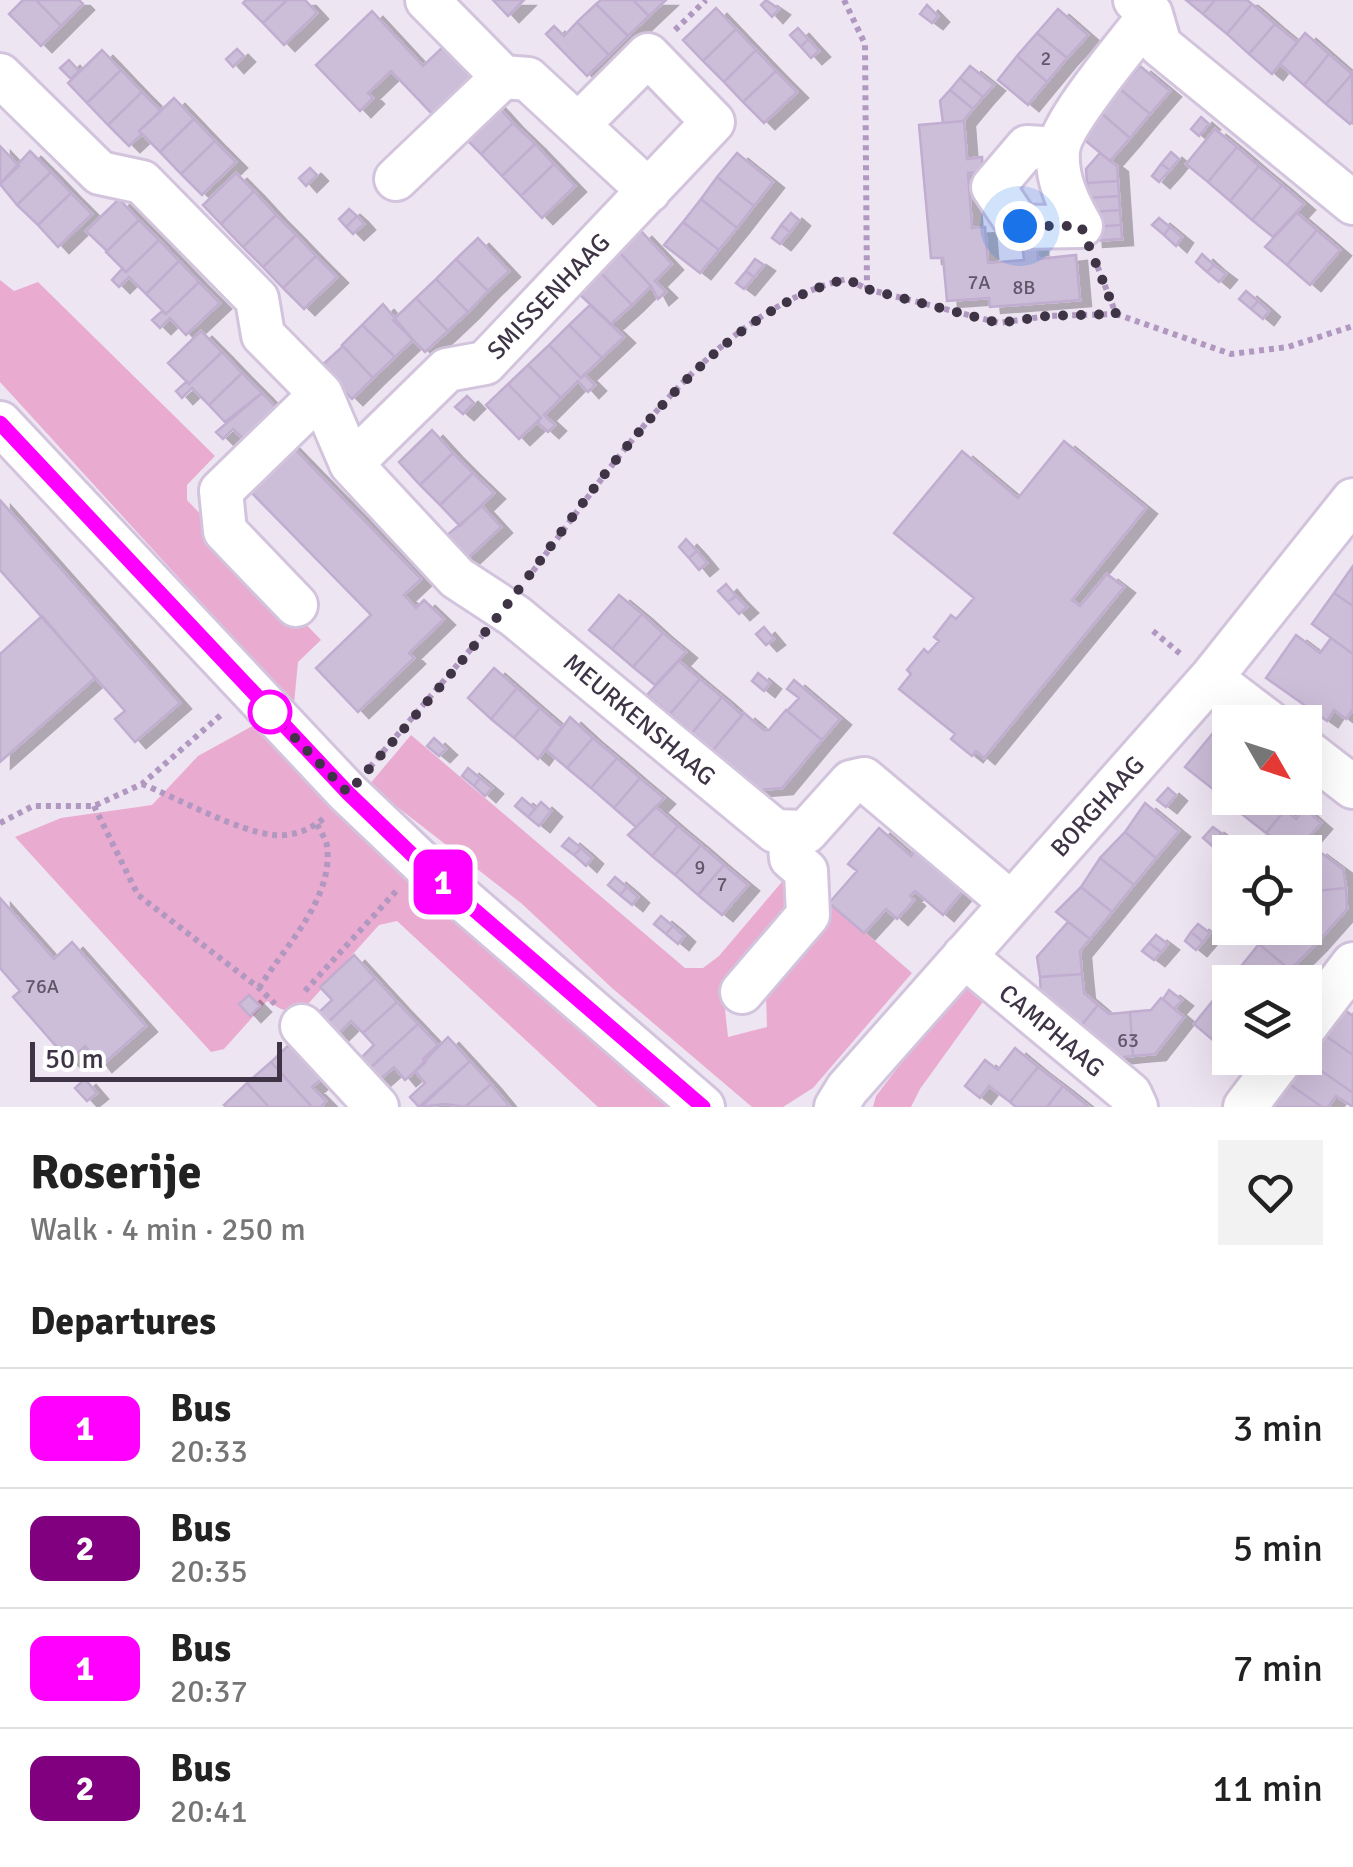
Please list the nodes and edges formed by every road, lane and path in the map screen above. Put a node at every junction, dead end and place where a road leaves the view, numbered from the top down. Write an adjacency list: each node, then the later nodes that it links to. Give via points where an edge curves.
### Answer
1 (428, 0): 5 (street)
2 (844, 0): 12 (path, via 865,44)
3 (1143, 7): 7 (street); 10 (street, via 1160,46)
4 (0, 75): 15 (street, via 100,173 142,182 257,298 263,335)
5 (502, 77): 6 (street, via 528,79); 8 (street)
6 (578, 125): 9 (street); 9 (street, SMISSENHAAG, via 648,54 713,122)
7 (1058, 149): 11 (street, via 1064,195); 11 (street, via 1027,148 993,186 1020,226)
8 (396, 180)
9 (648, 191): 17 (street, SMISSENHAAG, via 485,363 447,370)
10 (1353, 203)
11 (1081, 226): 13 (path)
12 (867, 289): 13 (path, via 999,323); 20 (path, via 847,279 818,286 752,321 664,401)
13 (1116, 314): 14 (path, via 1231,354 1288,347)
14 (1353, 326)
15 (322, 394): 17 (street); 19 (street, via 222,491 225,531)
16 (0, 424): 22 (street)
17 (351, 464): 20 (street, via 457,578)
18 (1353, 500): 21 (street, BORGHAAG)
19 (296, 605)
20 (504, 608): 27 (path); 31 (street, MEURKENSHAAG)
21 (1211, 678): 23 (street); 33 (street, BORGHAAG)
22 (248, 690): 25 (path); 27 (street)
23 (1247, 705)
24 (1322, 763): 26 (street)
25 (142, 784): 28 (path); 30 (path, via 274,835)
26 (1353, 787)
27 (348, 793): 30 (path); 32 (street)
28 (94, 806): 29 (path, via 33,806); 36 (path, via 138,895)
29 (0, 823)
30 (317, 824): 36 (path, via 326,846 314,910)
31 (782, 832): 33 (street, via 806,832 852,782 864,779); 37 (street, via 791,858 806,871 808,915)
32 (428, 870): 39 (path, via 380,905); 42 (street)
33 (1011, 903): 34 (street, BORGHAAG)
34 (964, 956): 43 (street, BORGHAAG); 44 (street, CAMPHAAG, via 1130,1094)
35 (1353, 964): 38 (street)
36 (258, 988): 39 (path)
37 (742, 992)
38 (1322, 1005)
39 (293, 1020): 41 (street)
40 (1269, 1075): 45 (street)
41 (376, 1107)
42 (703, 1107)
43 (836, 1107)
44 (1136, 1107)
45 (1244, 1107)

